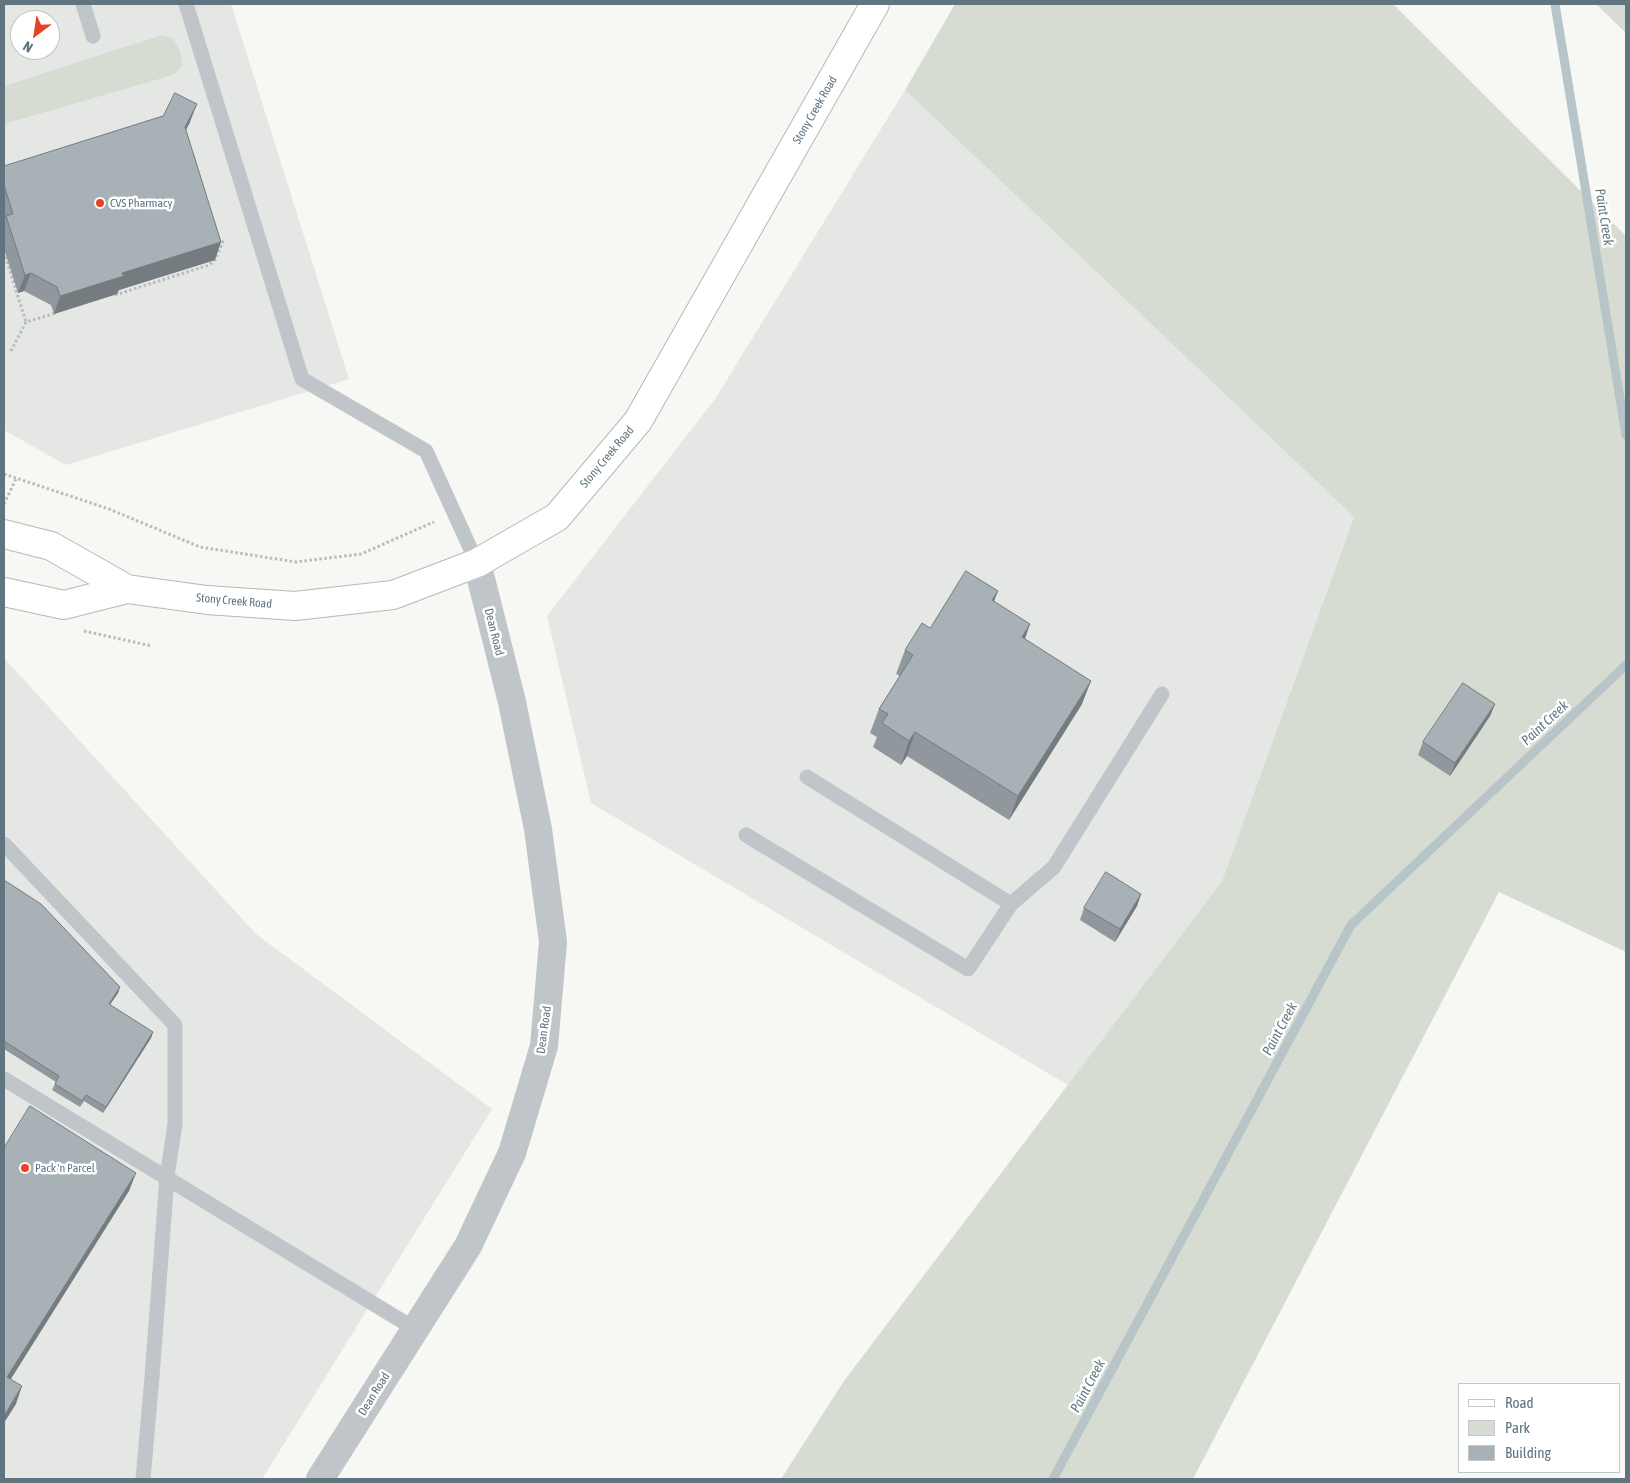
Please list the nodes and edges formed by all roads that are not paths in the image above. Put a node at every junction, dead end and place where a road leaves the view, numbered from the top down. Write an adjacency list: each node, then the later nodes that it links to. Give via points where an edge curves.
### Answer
1 (83, 4): 4 (lane)
2 (186, 4): 6 (lane, via 302,379 426,451)
3 (875, 4): 6 (main road, Stony Creek Road, via 638,422 557,517)
4 (93, 36)
5 (4, 534): 7 (main road, Stony Creek Road, via 51,546)
6 (477, 563): 7 (main road, Stony Creek Road, via 393,595 295,606 207,600); 16 (street, Dean Road, via 512,702 538,829 553,942 544,1046 512,1153 468,1246)
7 (127, 589): 8 (main road, Stony Creek Road, via 64,605)
8 (4, 592)
9 (1162, 694): 13 (lane, via 1054,867)
10 (807, 777): 13 (lane)
11 (746, 835): 13 (lane, via 968,969)
12 (4, 844): 15 (lane, via 175,1025 175,1124)
13 (1011, 904)
14 (4, 1078): 15 (lane)
15 (167, 1177): 16 (lane); 17 (lane)
16 (415, 1329): 18 (street, Dean Road)
17 (143, 1479)
18 (320, 1479)

